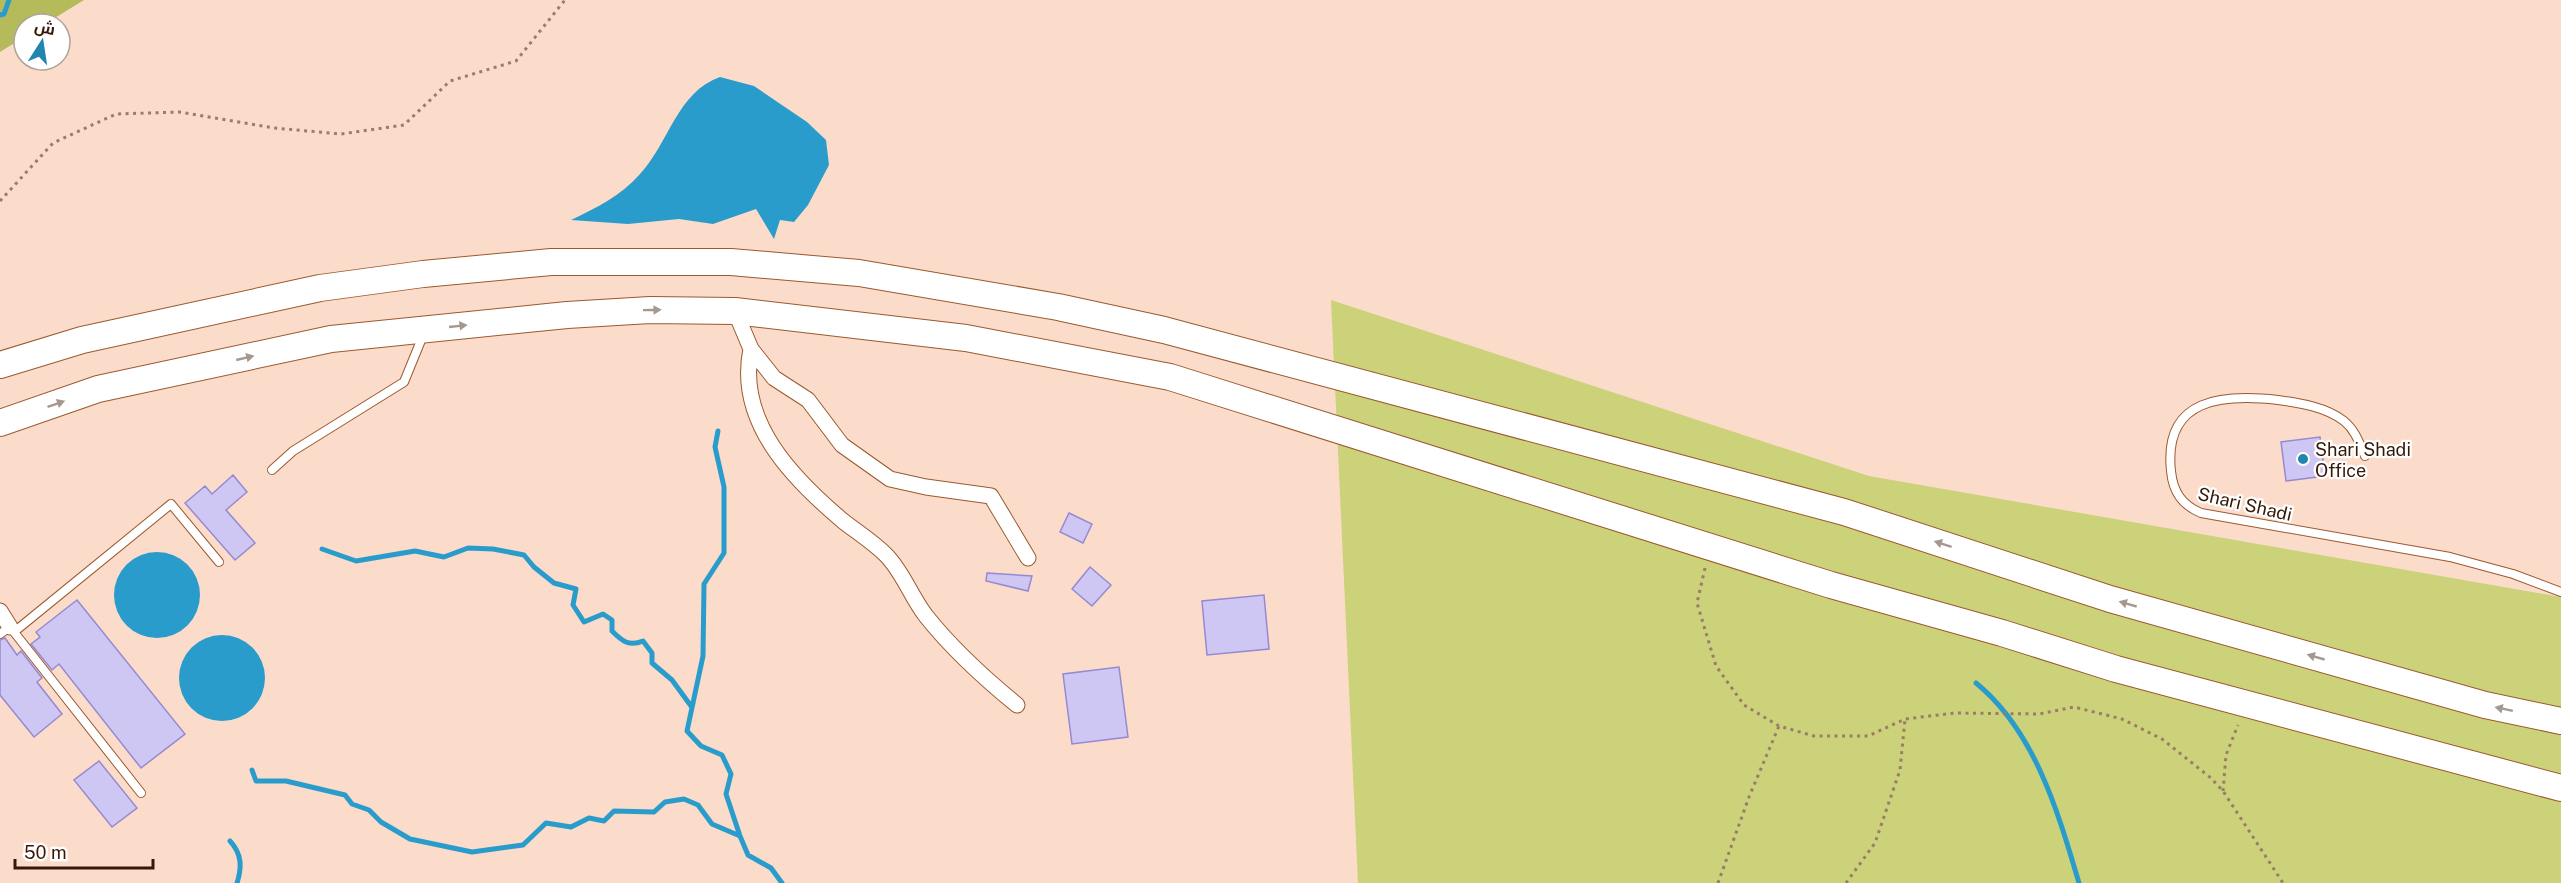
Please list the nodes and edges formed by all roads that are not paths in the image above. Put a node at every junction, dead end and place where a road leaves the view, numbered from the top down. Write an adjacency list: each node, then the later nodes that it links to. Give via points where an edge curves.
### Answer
1 (735, 311): 2 (highway, one-way to 1, via 650,310); 3 (street); 15 (highway, via 966,338 1170,377 1831,585 2116,669)
2 (426, 329): 5 (highway, one-way to 2, via 98,389 331,339); 7 (lane, via 404,382 293,451)
3 (751, 349): 8 (street, via 774,378 808,400 842,445 890,479 991,496); 13 (street, via 748,389 760,425 775,452 803,484 886,556 924,614 960,655)
4 (0, 364): 14 (highway, one-way to 4, via 2485,705 2110,599 1844,512 1164,330 1058,306 859,273 731,262 551,262 423,274 320,288 82,340)
5 (0, 423)
6 (2365, 456): 10 (lane, Shari Shadi, via 2356,433 2343,420 2316,407 2225,397 2203,404 2187,415 2176,430 2170,461 2171,476 2184,505 2201,513 2450,557)
7 (272, 470)
8 (1028, 558)
9 (219, 562): 12 (lane, via 171,504)
10 (2561, 592)
11 (0, 611): 12 (street)
12 (8, 631): 16 (lane)
13 (1017, 705)
14 (2561, 721)
15 (2561, 788)
16 (141, 793)

